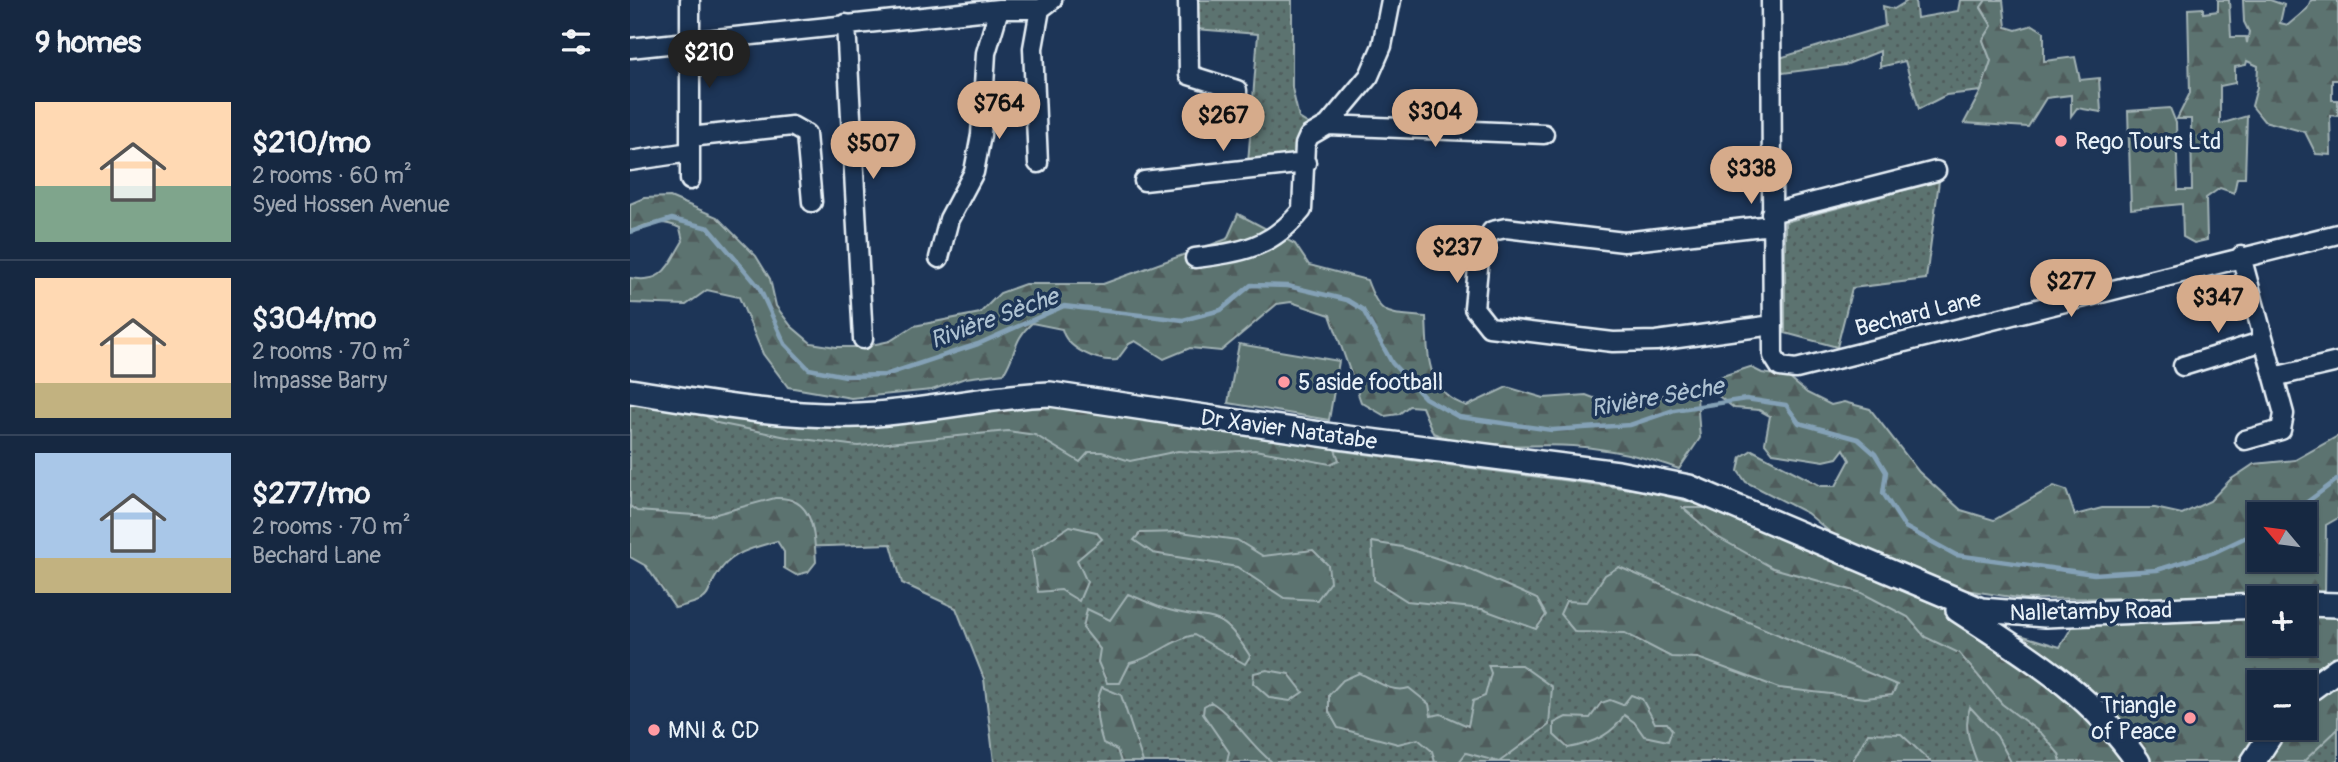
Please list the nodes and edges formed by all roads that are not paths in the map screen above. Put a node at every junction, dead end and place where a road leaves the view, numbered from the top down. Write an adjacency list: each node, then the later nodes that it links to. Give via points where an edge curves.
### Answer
1 (690, 0): 8 (street)
2 (1188, 0): 10 (street, via 1189,75 1237,90)
3 (1391, 0): 11 (street, via 1382,46 1369,76)
4 (1771, 0): 21 (street)
5 (1046, 4): 6 (street); 15 (street, via 1033,48)
6 (999, 9): 7 (street); 24 (street, via 986,53 974,172 949,219)
7 (846, 24): 8 (street); 27 (street)
8 (689, 43): 9 (street); 13 (street)
9 (630, 48)
10 (1237, 119)
11 (1328, 125): 12 (street); 16 (street, via 1309,136)
12 (1544, 134)
13 (690, 144): 14 (street); 18 (street); 20 (street, via 792,126 800,129 806,134)
14 (630, 161)
15 (1038, 163)
16 (1306, 163): 19 (street); 25 (street, via 1302,210 1291,223 1272,239 1246,251)
17 (1936, 171): 21 (street)
18 (690, 180)
19 (1144, 181)
20 (812, 202)
21 (1771, 219): 26 (street); 26 (street, via 1624,242 1506,228 1492,231 1480,248 1474,308 1489,327 1613,342 1656,341)
22 (2338, 233): 23 (street, Bechard Lane)
23 (2241, 256): 26 (street, Bechard Lane, via 1796,369 1780,367 1773,356); 28 (street)
24 (939, 258)
25 (1195, 258)
26 (1773, 325)
27 (863, 339)
28 (2264, 341): 30 (street); 31 (street)
29 (2338, 362): 31 (street)
30 (2183, 366)
31 (2274, 377): 33 (street, via 2284,426 2276,433)
32 (630, 391): 34 (main road, Dr Xavier Natatabe, via 800,415 861,415 1050,394 1618,473 1689,486 1730,501)
33 (2245, 440)
34 (1927, 589): 37 (main road, Nalletamby Road, via 2004,614); 41 (main road, via 2071,686 2114,728)
35 (2317, 604): 36 (main road)
36 (2338, 605)
37 (2247, 606)
38 (2338, 669): 39 (main road)
39 (2317, 685)
40 (2267, 740): 42 (main road)
41 (2138, 762)
42 (2253, 762)

